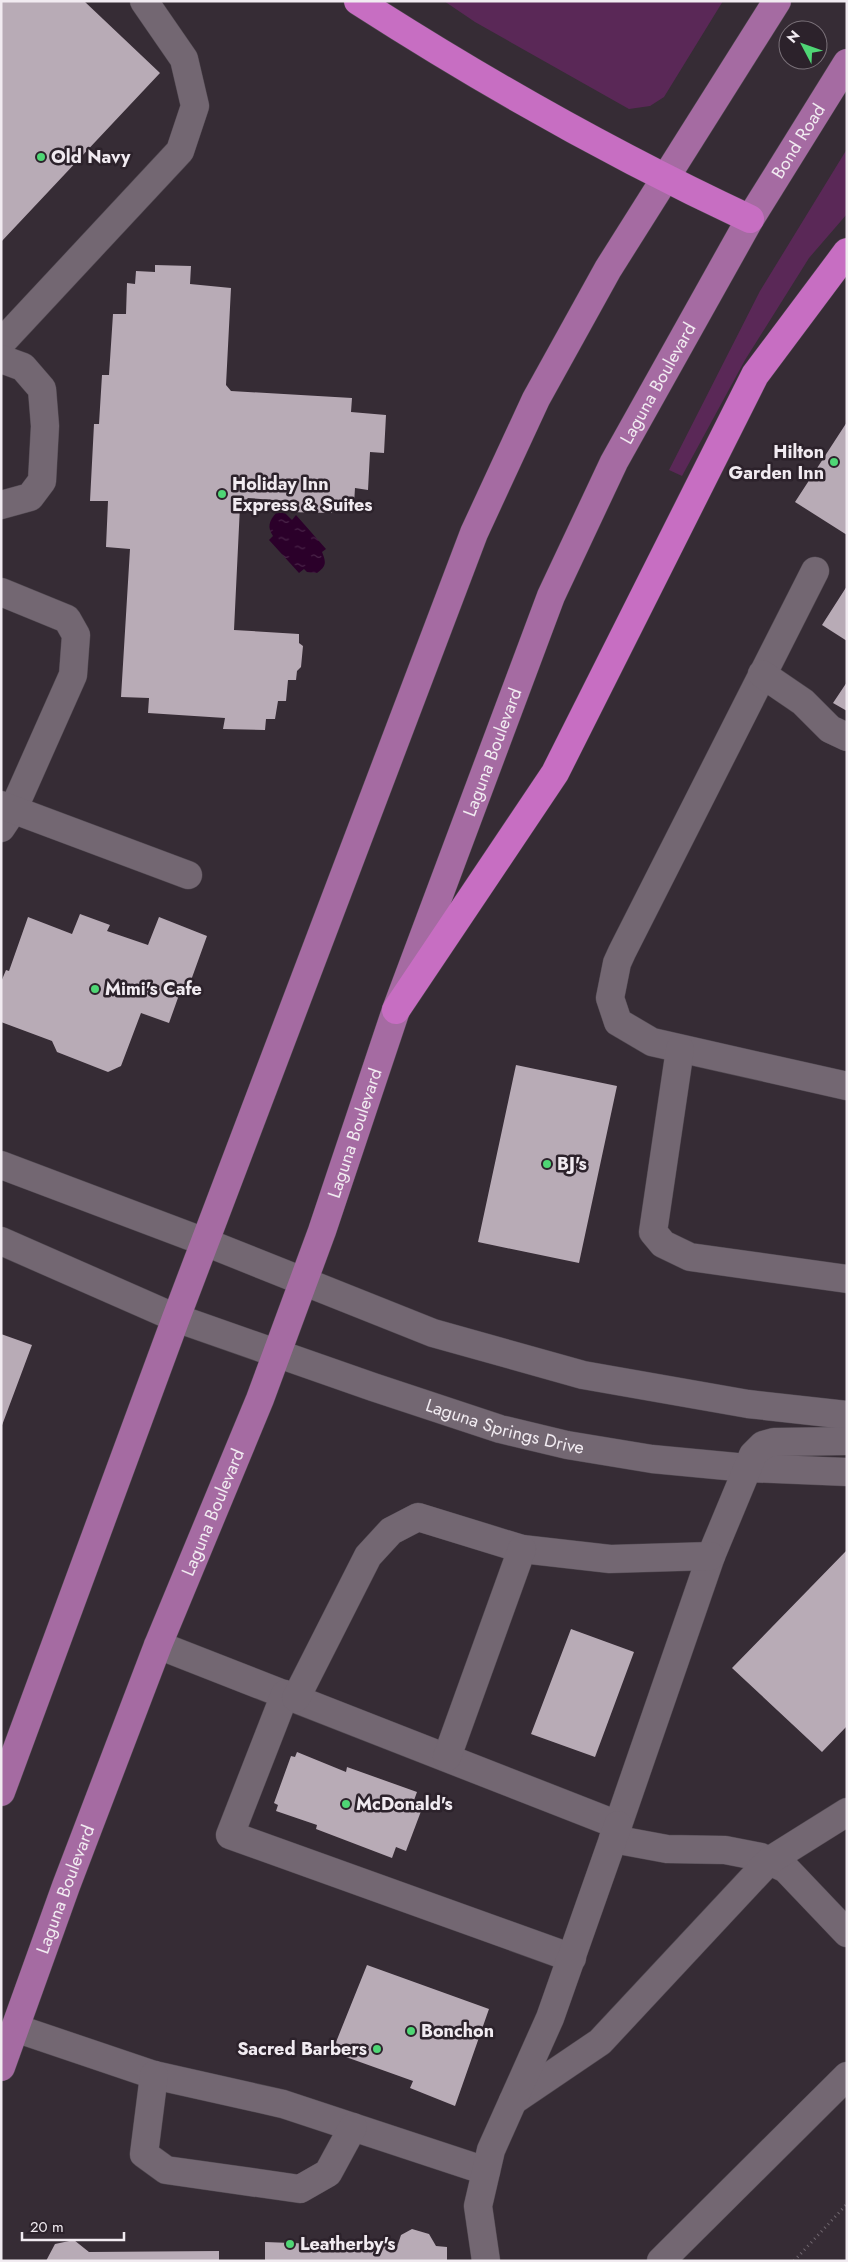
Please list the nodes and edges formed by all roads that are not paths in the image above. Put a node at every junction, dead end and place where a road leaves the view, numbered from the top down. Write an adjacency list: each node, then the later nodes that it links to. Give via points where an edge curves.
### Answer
1 (144, 1): 8 (street, via 184,59 195,106 180,152)
2 (358, 1): 5 (highway, via 434,50)
3 (776, 1): 5 (main road)
4 (847, 63): 6 (main road, Bond Road)
5 (664, 179): 6 (highway); 22 (main road, via 608,269 536,398 474,533)
6 (750, 219): 17 (main road, Laguna Boulevard, via 614,462 551,596)
7 (847, 252): 17 (highway, via 756,376 555,773)
8 (1, 343)
9 (1, 359): 10 (street, via 23,367 42,389 45,426 42,481 30,497)
10 (1, 505)
11 (815, 571): 13 (street)
12 (1, 592): 15 (street, via 67,619 76,635 73,676)
13 (762, 674): 14 (street, via 803,702 830,729); 18 (street, via 617,963 610,998 618,1022 652,1042)
14 (847, 737)
15 (5, 814): 16 (street)
16 (188, 875)
17 (396, 1010): 24 (main road, Laguna Boulevard)
18 (680, 1049): 19 (street); 23 (street, via 652,1232 663,1244 690,1257)
19 (847, 1086)
20 (1, 1165): 22 (street)
21 (1, 1241): 25 (street, Laguna Springs Drive)
22 (205, 1242): 24 (street); 25 (main road)
23 (847, 1279)
24 (303, 1282): 26 (main road, Laguna Boulevard); 27 (street, via 433,1333 584,1374 748,1404)
25 (176, 1318): 26 (street, Laguna Springs Drive); 36 (main road)
26 (277, 1353): 29 (street, Laguna Springs Drive, via 500,1429 567,1445 652,1459); 33 (main road, Laguna Boulevard)
27 (847, 1415)
28 (847, 1441): 29 (street, via 774,1442 763,1445)
29 (747, 1468): 30 (street, Laguna Springs Drive); 32 (street)
30 (847, 1472)
31 (522, 1549): 32 (street, via 610,1559); 34 (street, via 418,1517 391,1531 368,1556); 35 (street)
32 (711, 1556): 38 (street)
33 (158, 1645): 34 (street); 42 (main road, Laguna Boulevard)
34 (290, 1696): 35 (street); 41 (street, via 230,1835)
35 (447, 1757): 38 (street)
36 (1, 1792)
37 (847, 1812): 39 (street)
38 (616, 1832): 39 (street, via 667,1849 725,1850 761,1856); 41 (street)
39 (769, 1861): 40 (street, via 786,1869); 46 (street, via 600,2042)
40 (847, 1933)
41 (572, 1958): 46 (street, via 550,2018)
42 (15, 2028): 43 (main road, Laguna Boulevard); 44 (street)
43 (1, 2067)
44 (154, 2075): 47 (street, via 283,2104); 47 (street, via 144,2154 166,2170 300,2189 328,2173)
45 (847, 2076): 50 (street)
46 (513, 2101): 48 (street, via 491,2150)
47 (353, 2127): 48 (street)
48 (486, 2171): 49 (street, via 478,2206)
49 (486, 2261)
50 (661, 2261)

